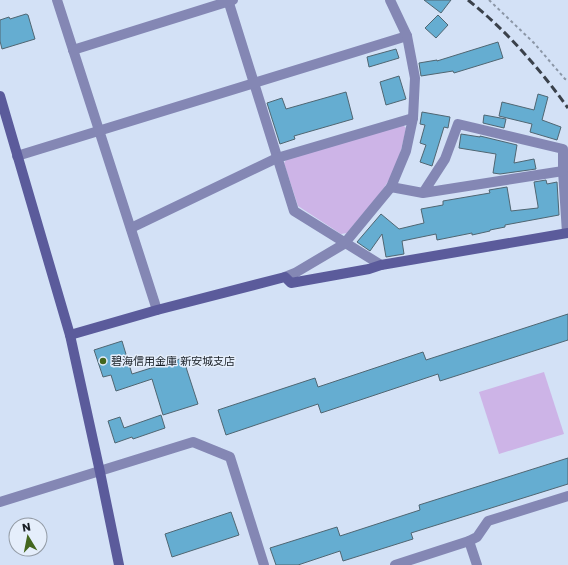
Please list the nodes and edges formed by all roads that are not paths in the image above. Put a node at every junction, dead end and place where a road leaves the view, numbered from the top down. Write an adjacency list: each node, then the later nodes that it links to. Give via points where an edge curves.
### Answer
1 (57, 0): 5 (street)
2 (230, 0): 5 (street); 6 (street)
3 (390, 0): 4 (street)
4 (407, 36): 6 (street); 8 (street, via 415,78)
5 (73, 50): 9 (street)
6 (254, 83): 9 (street); 11 (street)
7 (0, 96): 10 (street)
8 (413, 118): 11 (street); 13 (street, via 406,151)
9 (99, 131): 10 (street); 15 (street)
10 (17, 156): 21 (street)
11 (277, 158): 15 (street); 17 (street, via 294,211)
12 (563, 171): 14 (street); 14 (street, via 563,149 458,124 445,158); 16 (street)
13 (390, 187): 14 (street); 17 (street)
14 (423, 193)
15 (131, 228): 20 (street)
16 (568, 233): 18 (street)
17 (344, 244): 18 (street); 19 (street)
18 (381, 265): 19 (street, via 369,270 291,283)
19 (285, 277): 20 (street)
20 (157, 310): 21 (street)
21 (70, 335): 22 (street)
22 (100, 472): 24 (street); 26 (street); 27 (street, via 193,442 230,457)
23 (568, 496): 25 (street, via 488,521 477,536)
24 (0, 502)
25 (469, 541): 28 (street); 29 (street)
26 (119, 565)
27 (264, 565)
28 (395, 565)
29 (477, 565)

